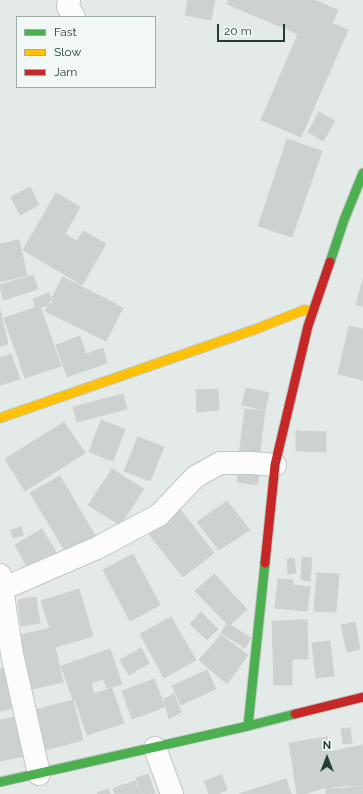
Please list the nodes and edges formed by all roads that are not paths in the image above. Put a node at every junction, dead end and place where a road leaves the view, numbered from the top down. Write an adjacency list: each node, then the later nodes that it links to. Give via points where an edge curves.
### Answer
1 (69, 0): 2 (street, via 68,7)
2 (73, 16)
3 (363, 173): 4 (street)
4 (313, 311): 5 (street, via 304,310); 6 (street)
5 (0, 418)
6 (275, 464): 7 (street, via 220,463 195,477 159,515 97,548); 9 (street)
7 (1, 585): 11 (street, via 12,654)
8 (363, 697): 9 (street)
9 (248, 726): 10 (street)
10 (155, 748): 11 (street); 13 (street)
11 (40, 774): 12 (street)
12 (0, 782)
13 (172, 794)

